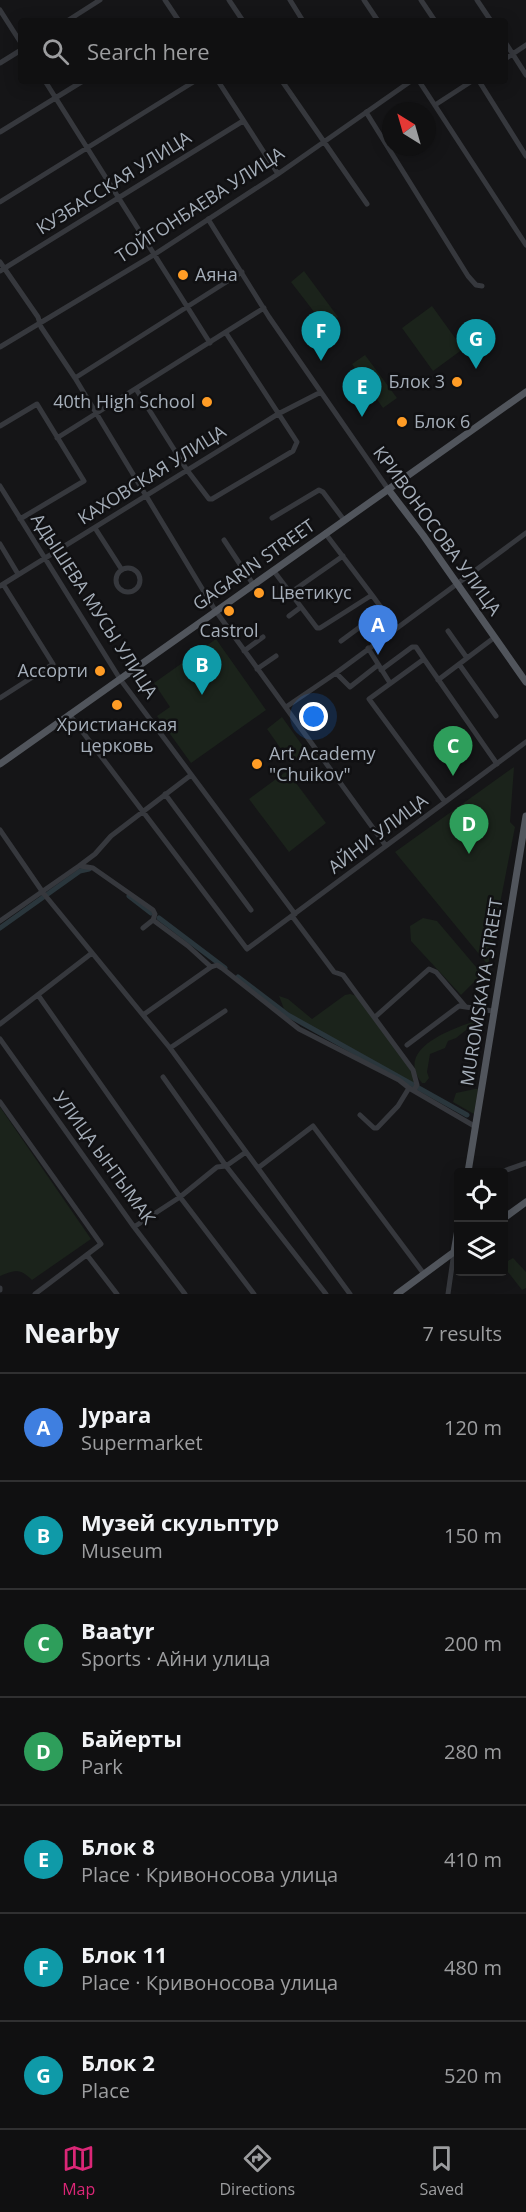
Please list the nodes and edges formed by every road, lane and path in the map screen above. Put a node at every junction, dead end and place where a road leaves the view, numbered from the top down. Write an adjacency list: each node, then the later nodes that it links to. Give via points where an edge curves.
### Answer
1 (100, 0): 9 (street)
2 (165, 0): 10 (street)
3 (229, 0): 11 (street)
4 (290, 0): 12 (street)
5 (364, 0): 13 (street)
6 (421, 0): 14 (street)
7 (477, 0): 15 (street)
8 (0, 10): 16 (street)
9 (72, 18)
10 (176, 18)
11 (241, 18)
12 (301, 18)
13 (376, 18)
14 (433, 18)
15 (489, 18)
16 (18, 38)
17 (526, 45): 20 (street)
18 (508, 46): 20 (street)
19 (18, 52): 22 (street)
20 (513, 54): 21 (street); 23 (street)
21 (508, 57)
22 (0, 63)
23 (526, 75)
24 (47, 84): 33 (street)
25 (78, 84): 33 (street)
26 (190, 84): 41 (street)
27 (220, 84): 38 (street)
28 (284, 84): 40 (street)
29 (407, 84): 37 (street, ТОЙГОНБАЕВА УЛИЦА)
30 (421, 84): 34 (street)
31 (467, 84): 35 (street)
32 (481, 84): 42 (street)
33 (56, 98): 39 (street); 41 (street)
34 (433, 102)
35 (436, 104)
36 (436, 107): 48 (street)
37 (366, 112): 40 (street, ТОЙГОНБАЕВА УЛИЦА); 53 (street, via 468,276)
38 (243, 121): 43 (street); 44 (street, КУЗБАССКАЯ УЛИЦА)
39 (0, 132)
40 (323, 142): 43 (street, ТОЙГОНБАЕВА УЛИЦА); 46 (street)
41 (88, 149): 44 (street); 45 (street)
42 (526, 156)
43 (278, 174): 47 (street, ТОЙГОНБАЕВА УЛИЦА)
44 (119, 198): 49 (street); 51 (street, КУЗБАССКАЯ УЛИЦА)
45 (0, 202)
46 (367, 204)
47 (208, 219): 49 (street, ТОЙГОНБАЕВА УЛИЦА); 52 (street, КРИВОНОСОВА УЛИЦА)
48 (526, 244)
49 (154, 254): 54 (street); 56 (street, ТОЙГОНБАЕВА УЛИЦА)
50 (0, 262): 51 (street)
51 (2, 270): 56 (street)
52 (242, 272): 54 (street); 55 (street, КРИВОНОСОВА УЛИЦА)
53 (482, 286)
54 (188, 306): 58 (street); 60 (street)
55 (264, 308): 57 (street); 62 (street, КРИВОНОСОВА УЛИЦА)
56 (40, 323): 59 (street, ТОЙГОНБАЕВА УЛИЦА); 60 (street)
57 (226, 333): 58 (street); 65 (street)
58 (210, 343): 61 (street)
59 (0, 347)
60 (75, 378): 64 (street)
61 (136, 389): 64 (street); 68 (street)
62 (321, 392): 65 (street, КАХОВСКАЯ УЛИЦА); 70 (street, КРИВОНОСОВА УЛИЦА)
63 (526, 392): 70 (main road, GAGARIN STREET)
64 (96, 414): 67 (street); 71 (street)
65 (278, 414): 68 (street, КАХОВСКАЯ УЛИЦА); 68 (street, via 297,442 293,451 212,499 206,497)
66 (0, 426): 67 (street, via 37,404)
67 (57, 438): 73 (street, via 84,481)
68 (187, 470): 71 (street, КАХОВСКАЯ УЛИЦА)
69 (0, 486): 73 (street, АДЫШЕВА МУСЫ УЛИЦА)
70 (388, 489): 74 (main road, GAGARIN STREET); 85 (main road, КРИВОНОСОВА УЛИЦА)
71 (147, 495): 75 (street, КАХОВСКАЯ УЛИЦА); 91 (street)
72 (272, 518): 74 (street, via 319,490)
73 (20, 519): 81 (street, АДЫШЕВА МУСЫ УЛИЦА)
74 (344, 520): 76 (main road, GAGARIN STREET)
75 (95, 528): 81 (street, КАХОВСКАЯ УЛИЦА); 82 (street)
76 (326, 533): 80 (street); 83 (main road, GAGARIN STREET)
77 (526, 533): 85 (street)
78 (224, 540): 86 (street)
79 (0, 544): 84 (street)
80 (343, 556): 88 (street); 89 (street)
81 (44, 559): 84 (street, КАХОВСКАЯ УЛИЦА); 108 (street, АДЫШЕВА МУСЫ УЛИЦА)
82 (122, 570): 82 (street, via 118,587 126,592 135,590 140,581 138,573)
83 (273, 570): 86 (main road, GAGARIN STREET); 88 (street)
84 (18, 574): 87 (street, КАХОВСКАЯ УЛИЦА)
85 (456, 582): 94 (street); 97 (main road, КРИВОНОСОВА УЛИЦА)
86 (253, 584): 91 (main road, GAGARIN STREET)
87 (2, 585): 112 (street, via 53,664)
88 (290, 593): 90 (street)
89 (372, 595): 90 (street, via 323,628 317,628); 92 (street)
90 (301, 607): 93 (street)
91 (215, 610): 100 (street); 108 (main road, GAGARIN STREET)
92 (383, 610): 94 (street); 98 (street)
93 (289, 616)
94 (396, 628): 99 (street)
95 (447, 631): 103 (street)
96 (263, 637): 100 (street)
97 (495, 637): 103 (street); 110 (main road, КРИВОНОСОВА УЛИЦА)
98 (341, 641)
99 (368, 648): 105 (street); 107 (street)
100 (244, 651): 106 (street)
101 (276, 656): 106 (street)
102 (424, 658): 105 (street, via 412,647); 109 (street); 111 (street)
103 (467, 658): 104 (street)
104 (459, 664): 109 (street); 115 (street)
105 (380, 668): 107 (street, via 350,687); 111 (street)
106 (257, 669): 113 (street)
107 (336, 673): 113 (street)
108 (120, 679): 114 (main road, GAGARIN STREET); 119 (street, АДЫШЕВА МУСЫ УЛИЦА)
109 (438, 680): 118 (street)
110 (526, 682)
111 (390, 683): 121 (street, via 369,699)
112 (0, 698)
113 (286, 707): 125 (street)
114 (69, 714): 117 (main road, GAGARIN STREET); 122 (street)
115 (496, 716)
116 (526, 742): 118 (street, АЙНИ УЛИЦА)
117 (0, 764)
118 (497, 764): 121 (street, АЙНИ УЛИЦА)
119 (191, 775): 120 (street); 129 (street, АДЫШЕВА МУСЫ УЛИЦА)
120 (165, 794): 122 (street); 128 (street)
121 (445, 802): 125 (street, АЙНИ УЛИЦА)
122 (143, 812): 126 (street); 129 (street, АЙНИ УЛИЦА, via 247,949)
123 (526, 816): 138 (main road, MUROMSKAYA STREET)
124 (0, 830): 127 (street)
125 (386, 846): 129 (street, АЙНИ УЛИЦА)
126 (79, 866): 127 (street); 130 (street, via 93,868 153,910)
127 (44, 894): 131 (street); 133 (street)
128 (251, 910)
129 (293, 915): 140 (street, АДЫШЕВА МУСЫ УЛИЦА, via 334,972 343,975)
130 (153, 920): 132 (street); 134 (street)
131 (0, 921)
132 (143, 928)
133 (92, 953): 135 (street); 139 (street)
134 (211, 967): 139 (street); 146 (street, via 222,968 299,1029)
135 (38, 995): 141 (street); 156 (street)
136 (465, 1006): 138 (street); 140 (street, via 429,969); 143 (street, via 454,1009)
137 (225, 1011): 144 (street)
138 (493, 1011): 149 (main road, MUROMSKAYA STREET)
139 (143, 1015): 144 (street)
140 (375, 1017): 146 (street, АДЫШЕВА МУСЫ УЛИЦА, via 413,1070)
141 (0, 1024)
142 (0, 1039): 159 (street, УЛИЦА ЫНТЫМАК)
143 (407, 1046)
144 (170, 1048): 150 (street)
145 (164, 1077): 152 (street)
146 (414, 1088): 148 (street, via 377,1128); 149 (street)
147 (0, 1102): 161 (street, via 101,1244)
148 (360, 1115)
149 (476, 1127): 154 (main road, MUROMSKAYA STREET)
150 (246, 1152): 152 (street); 153 (street)
151 (526, 1163): 155 (street)
152 (226, 1166): 156 (street, via 217,1167); 170 (street)
153 (258, 1168): 163 (street, via 313,1126); 171 (street)
154 (469, 1168)
155 (508, 1170)
156 (180, 1197): 159 (street); 169 (street)
157 (526, 1202): 158 (main road)
158 (508, 1215)
159 (134, 1227): 168 (street, УЛИЦА ЫНТЫМАК)
160 (454, 1253): 163 (main road)
161 (87, 1255): 164 (street); 167 (street)
162 (454, 1265): 173 (street)
163 (424, 1274): 172 (main road)
164 (42, 1288): 165 (street); 166 (street)
165 (35, 1294)
166 (47, 1294)
167 (117, 1294)
168 (185, 1294)
169 (254, 1294)
170 (326, 1294)
171 (350, 1294)
172 (397, 1294)
173 (448, 1294)

